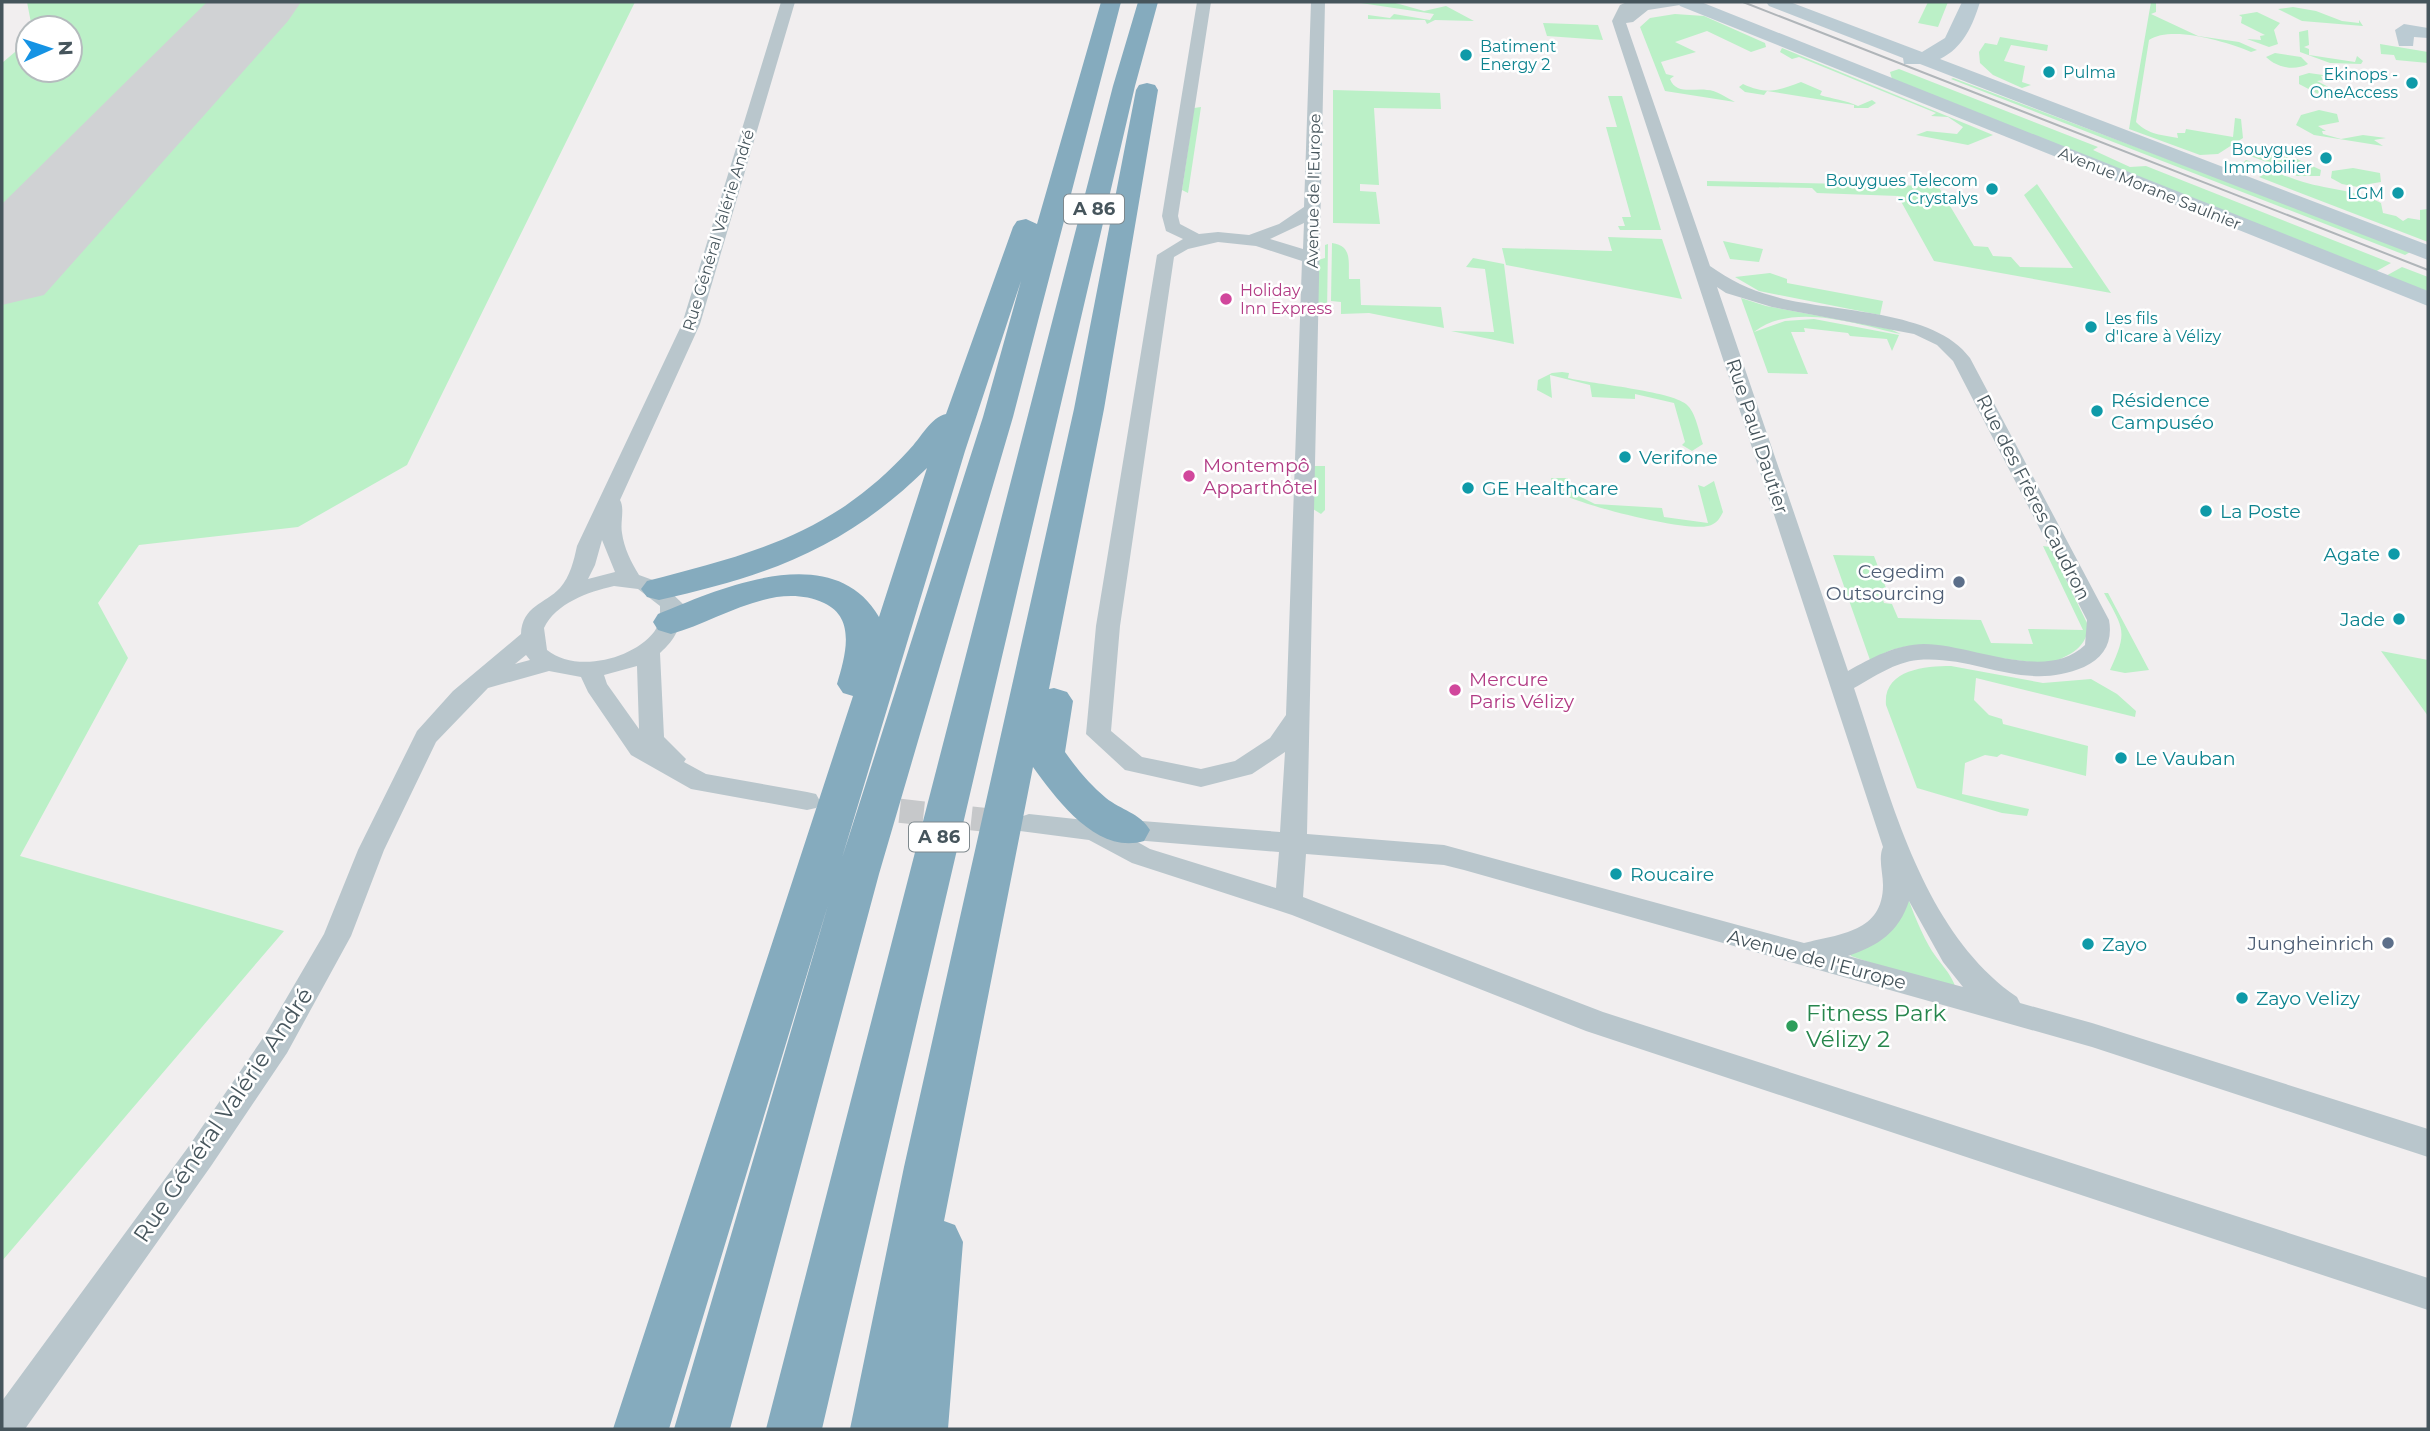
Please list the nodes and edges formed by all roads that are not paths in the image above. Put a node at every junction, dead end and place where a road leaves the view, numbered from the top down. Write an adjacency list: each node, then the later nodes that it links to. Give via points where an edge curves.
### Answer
1 (788, 2): 27 (street, Rue Général Valérie André, via 691,324)
2 (1111, 2): 17 (highway, A 86)
3 (1148, 2): 54 (highway, A 86)
4 (1161, 2): 24 (highway)
5 (1204, 2): 19 (street, via 1170,216 1172,228)
6 (1318, 2): 18 (street, Avenue de l'Europe)
7 (1637, 2): 12 (street, via 1621,14)
8 (1675, 2): 12 (street, via 1639,9)
9 (1686, 2): 16 (main road, Avenue Morane Saulnier)
10 (1775, 2): 15 (main road, Avenue Morane Saulnier)
11 (1971, 2): 15 (main road, via 1959,37)
12 (1623, 29): 23 (street, Rue Paul Dautier)
13 (2428, 33): 14 (main road, via 2404,30)
14 (2406, 42)
15 (1924, 59): 16 (main road, via 1893,65); 21 (main road, Avenue Morane Saulnier)
16 (1872, 76): 25 (main road, Avenue Morane Saulnier)
17 (1077, 130): 26 (highway, via 1034,203); 53 (highway, A 86, via 998,417 858,874)
18 (1313, 208): 20 (street, via 1294,224); 22 (street, Avenue de l'Europe)
19 (1196, 239): 20 (street); 36 (street, via 1178,245 1166,256 1161,281 1108,626 1098,734 1134,764 1201,778 1242,768 1279,744)
20 (1252, 240): 22 (street)
21 (2428, 253)
22 (1312, 259): 36 (street, Avenue de l'Europe)
23 (1702, 269): 35 (street, Rue Paul Dautier); 35 (street, Rue des Frères Caudron, via 1732,289 1772,302 1919,329 1944,341 1961,358 2098,621 2095,647 2065,666 2026,670 1951,653 1917,652 1888,660)
24 (1109, 298): 40 (highway, via 1122,326 1045,754 1072,791 1100,818); 48 (highway)
25 (2428, 299)
26 (966, 401): 29 (highway, via 924,456 874,502 833,529 769,560); 44 (highway)
27 (615, 489): 28 (street, Rue Général Valérie André); 29 (street, Rue Général Valérie André, via 609,518 619,561)
28 (568, 594): 29 (street, via 601,582); 30 (street, via 536,620)
29 (653, 597): 31 (street, via 659,641); 44 (highway, via 818,587 856,610 863,625 862,659)
30 (531, 638): 32 (street, via 533,649); 34 (street, Rue Général Valérie André)
31 (648, 650): 33 (street, via 631,660); 37 (street, via 652,740)
32 (550, 663): 33 (street); 34 (street, Rue Général Valérie André)
33 (590, 669): 37 (street, via 596,686 640,749)
34 (482, 682): 51 (street, Rue Général Valérie André, via 426,737 371,849 337,936 276,1045)
35 (1841, 685): 42 (street, Rue Paul Dautier)
36 (1299, 715): 43 (street, Avenue de l'Europe)
37 (700, 782): 38 (street)
38 (807, 801)
39 (1029, 824): 41 (street)
40 (1129, 830): 41 (street, Avenue de l'Europe); 43 (street, Avenue de l'Europe)
41 (1094, 831): 45 (street, via 1141,856)
42 (1894, 843): 46 (street, Rue Paul Dautier, via 1894,906 1879,930 1844,945); 47 (street, Rue Paul Dautier, via 1934,929 1958,965 1993,998)
43 (1297, 844): 45 (street, Avenue de l'Europe); 46 (street, Avenue de l'Europe, via 1444,855)
44 (820, 855): 52 (highway)
45 (1294, 906): 50 (street, via 1596,1022)
46 (1801, 955): 47 (street, Avenue de l'Europe)
47 (2023, 1016): 49 (street, Avenue de l'Europe)
48 (956, 1045): 55 (highway); 56 (highway)
49 (2428, 1143)
50 (2428, 1294)
51 (3, 1429)
52 (641, 1429)
53 (702, 1429)
54 (794, 1429)
55 (878, 1429)
56 (920, 1429)

